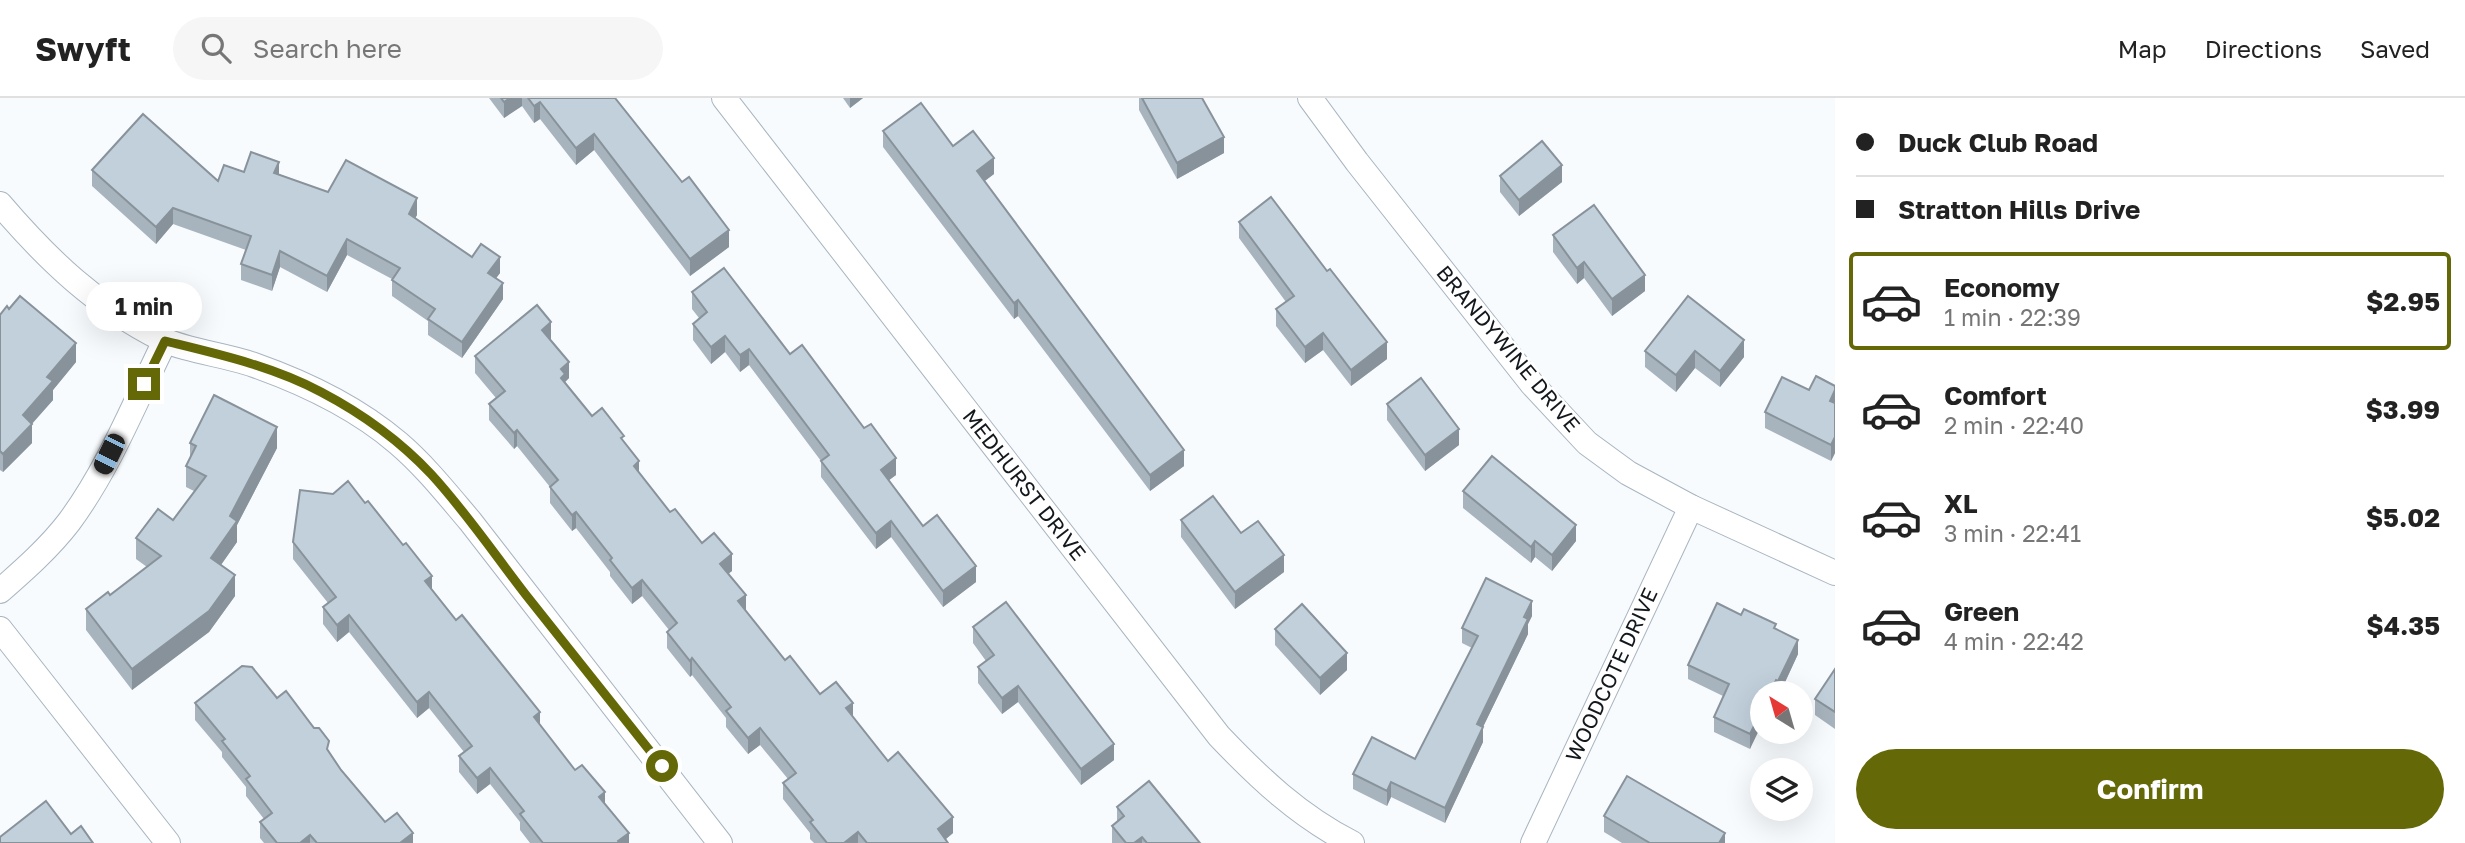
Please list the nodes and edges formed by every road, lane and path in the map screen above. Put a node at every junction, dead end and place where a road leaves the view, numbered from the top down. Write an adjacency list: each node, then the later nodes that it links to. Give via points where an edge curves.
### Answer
1 (724, 98): 11 (street, MEDHURST DRIVE, via 1219,736 1284,800)
2 (1310, 98): 5 (street, BRANDYWINE DRIVE, via 1562,418 1628,473)
3 (0, 204): 4 (street, via 85,291)
4 (165, 341): 7 (street, via 97,478 68,523); 10 (street, via 241,360 320,392 397,442 470,522)
5 (1691, 507): 6 (street, BRANDYWINE DRIVE); 12 (street, WOODCOTE DRIVE)
6 (1835, 573)
7 (0, 591)
8 (0, 629): 9 (street)
9 (168, 843)
10 (720, 843)
11 (1352, 843)
12 (1533, 843)

